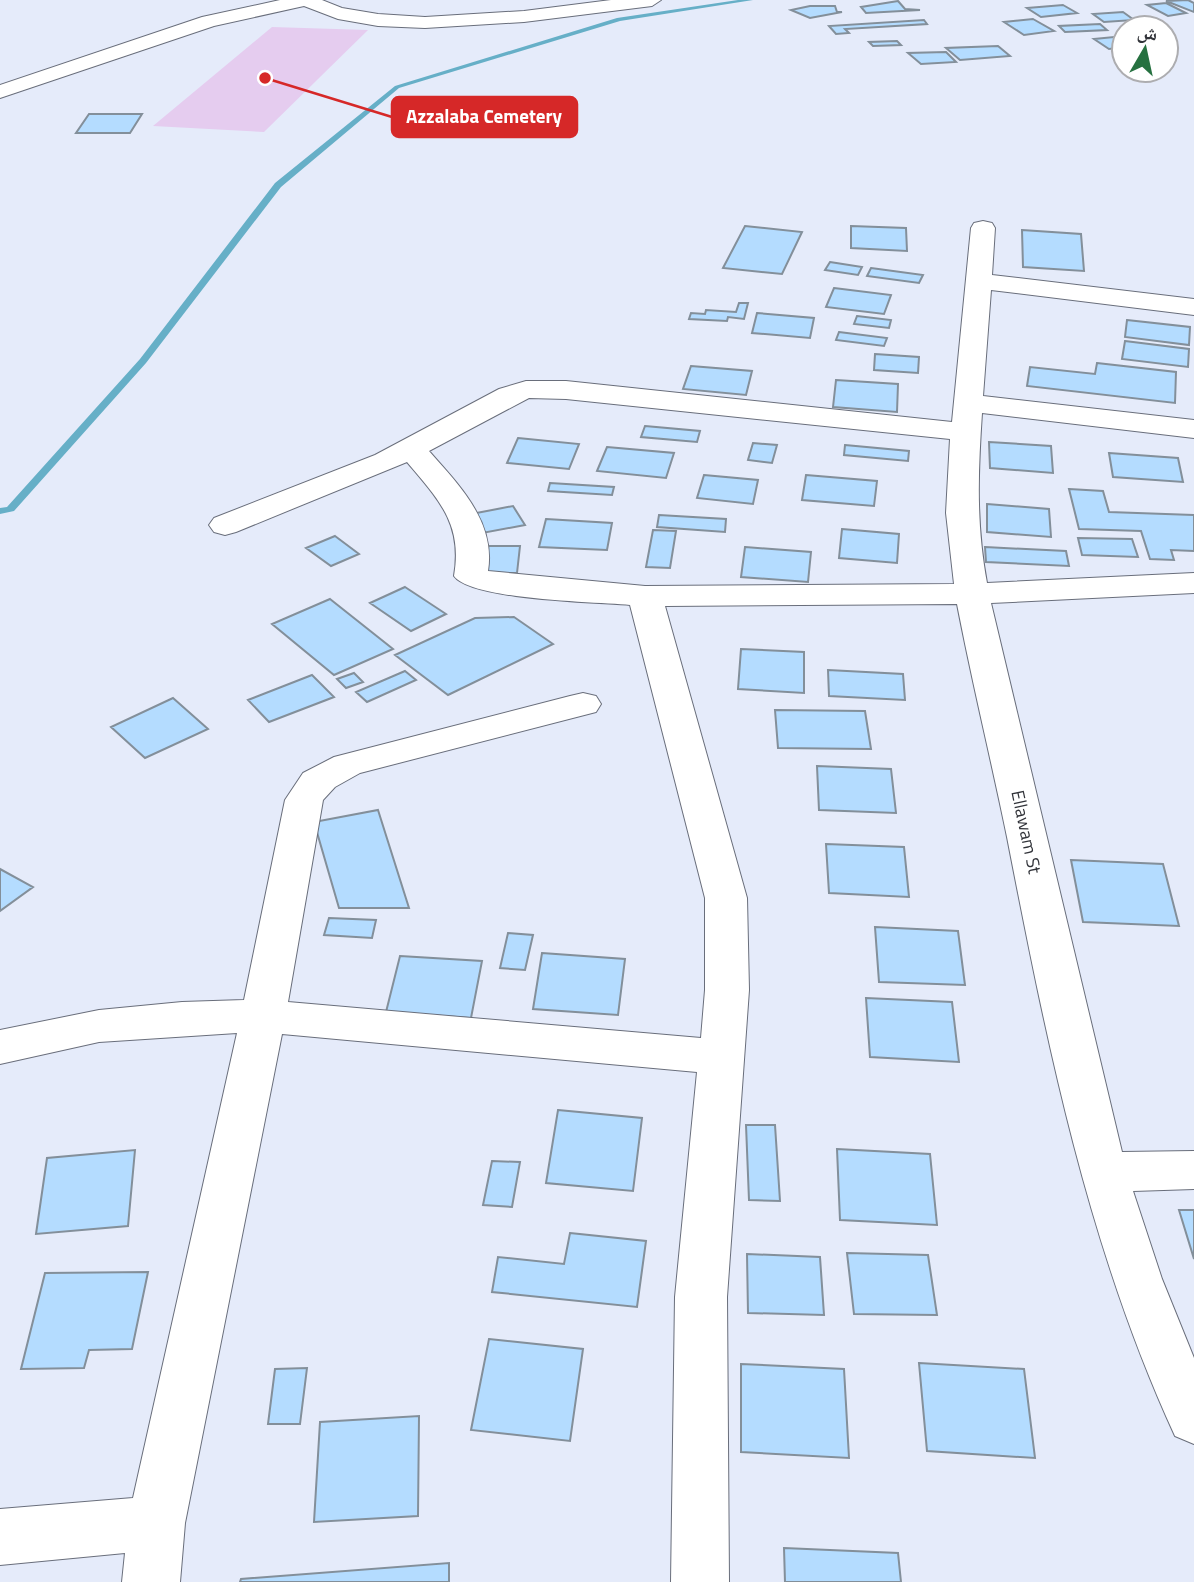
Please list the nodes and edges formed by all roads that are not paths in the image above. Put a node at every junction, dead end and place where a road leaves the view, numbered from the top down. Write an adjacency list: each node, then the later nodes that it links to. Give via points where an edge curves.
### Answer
1 (306, 0): 2 (street, via 337,13 444,21); 3 (street, via 209,21)
2 (652, 0)
3 (0, 92)
4 (982, 228): 5 (street, Ellawam St)
5 (976, 281): 6 (street); 7 (street, Ellawam St)
6 (1194, 307)
7 (967, 418): 8 (street); 9 (street, via 526,389 496,400); 12 (street, Ellawam St, via 961,503)
8 (1194, 429)
9 (411, 449): 10 (street); 13 (street, via 456,503 472,537 474,579)
10 (225, 525)
11 (1194, 583): 12 (street)
12 (974, 594): 13 (street); 19 (street, Ellawam St)
13 (645, 596): 17 (street, via 726,898 727,990)
14 (583, 704): 15 (street, via 323,775 304,800)
15 (263, 1016): 16 (street, via 99,1026); 17 (street); 21 (street)
16 (0, 1047)
17 (721, 1057): 24 (street, via 701,1297)
18 (1194, 1170): 19 (street)
19 (1105, 1172): 20 (street, Ellawam St, via 1121,1233)
20 (1194, 1419)
21 (156, 1522): 22 (street); 23 (street)
22 (0, 1537)
23 (151, 1582)
24 (700, 1582)

